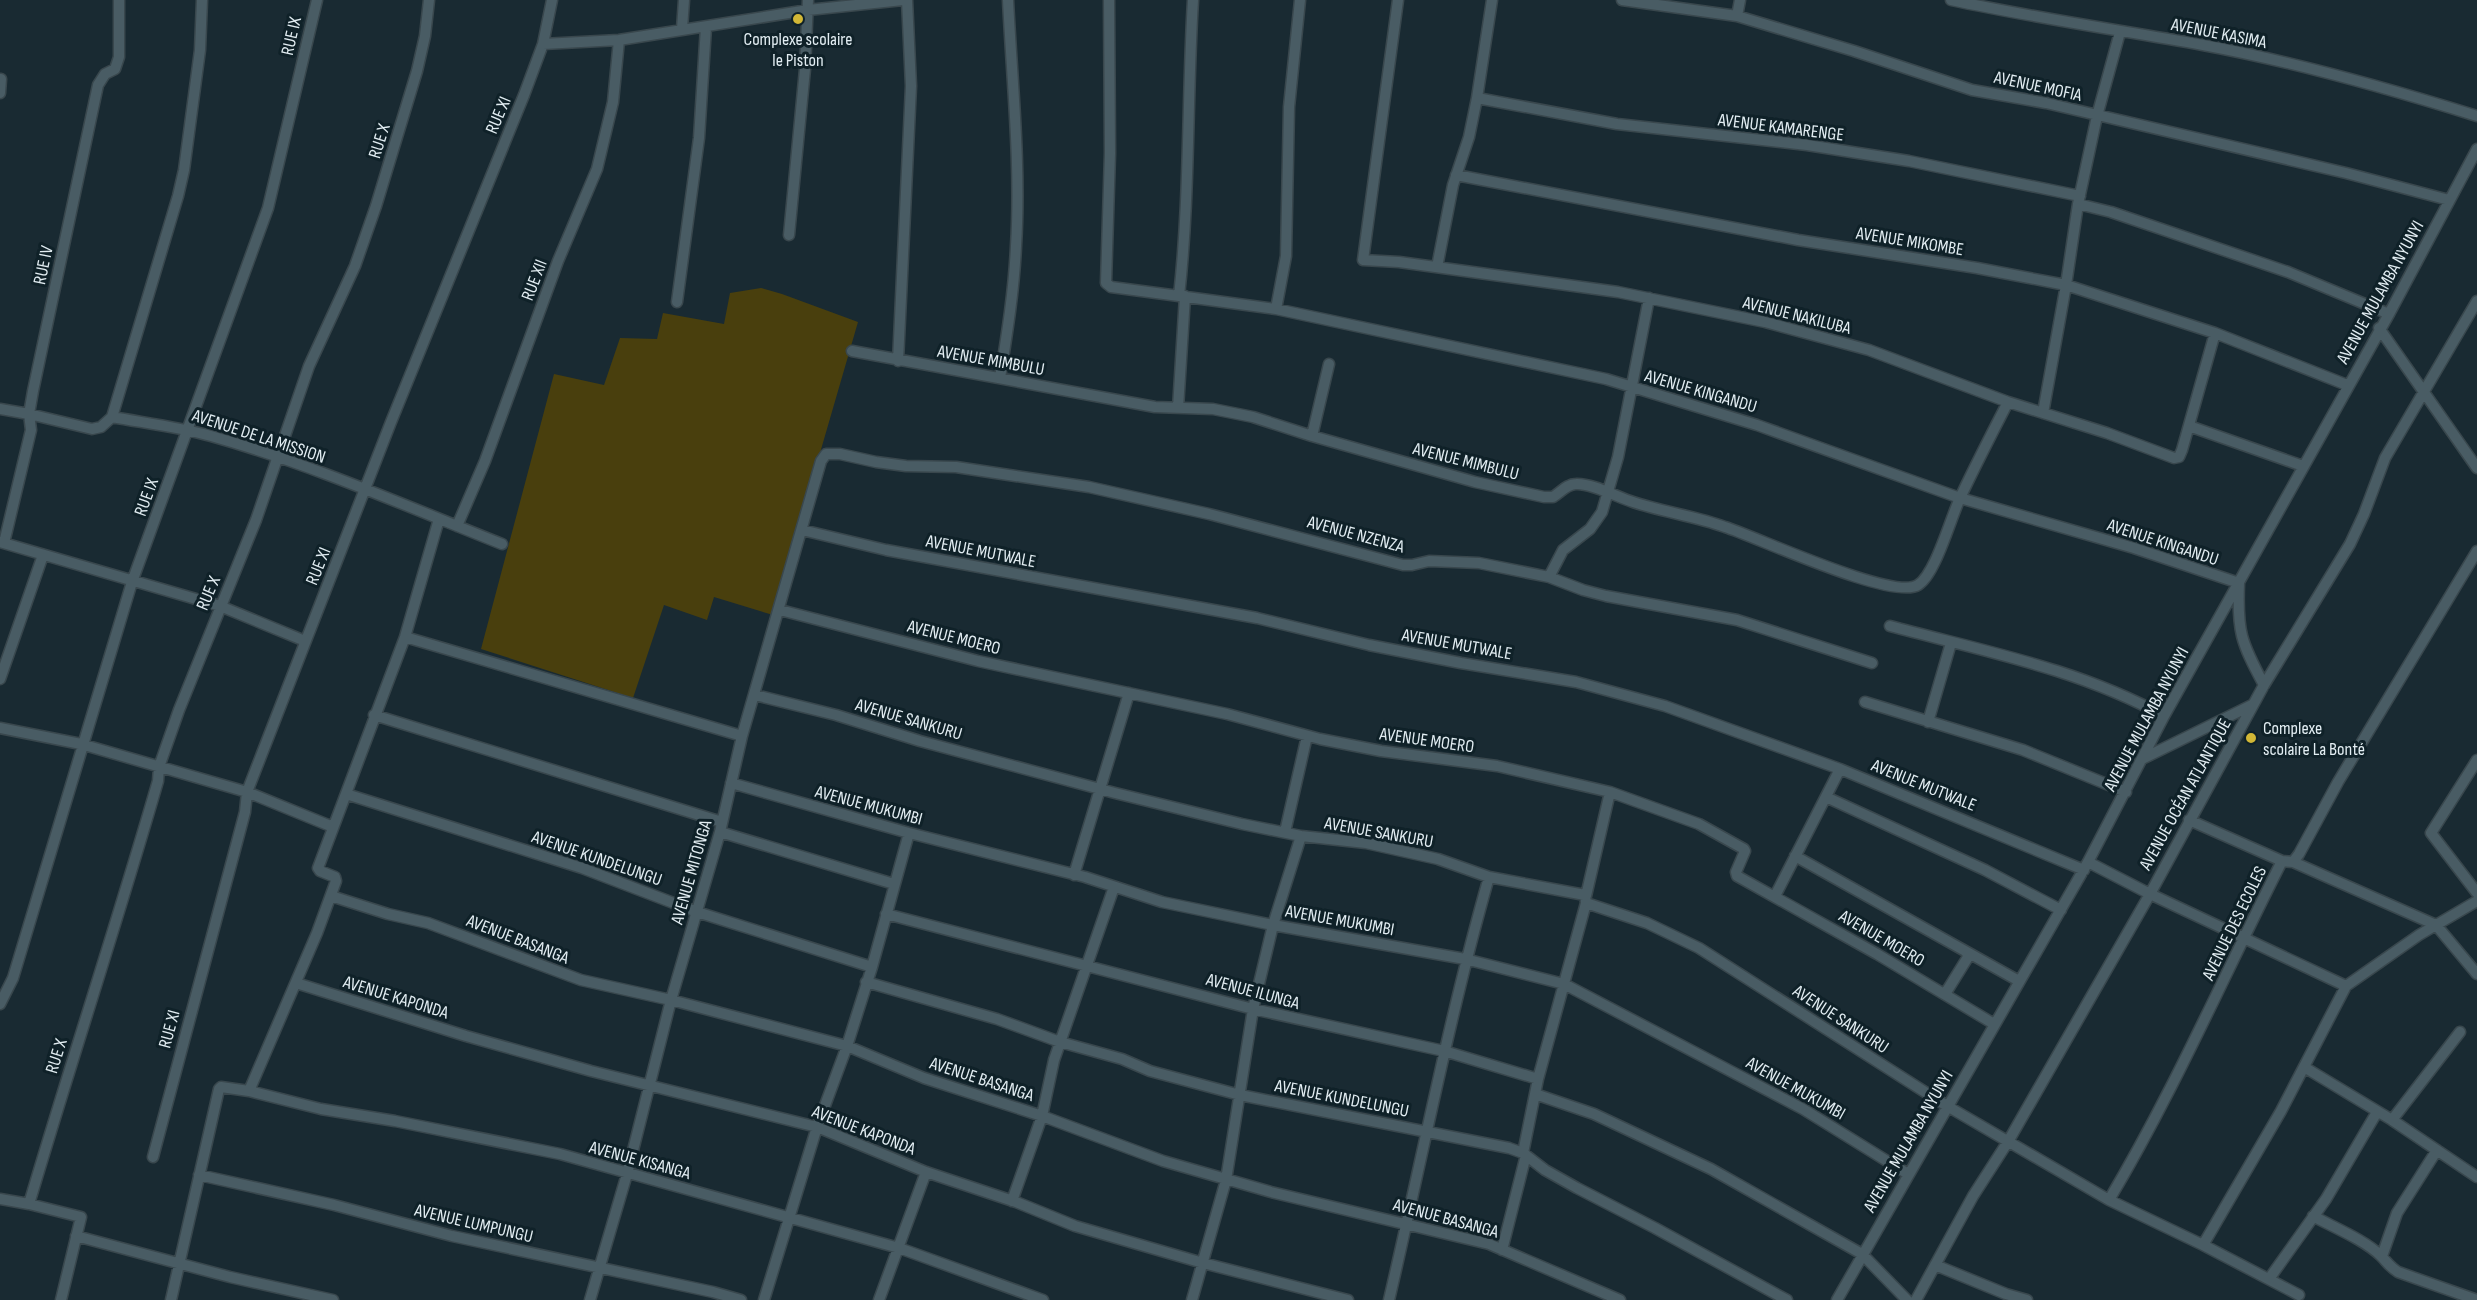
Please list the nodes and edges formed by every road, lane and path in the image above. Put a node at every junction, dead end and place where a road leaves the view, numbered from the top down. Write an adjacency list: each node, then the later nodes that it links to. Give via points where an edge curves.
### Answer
1 (119, 0): 56 (street, RUE IV, via 119,57 115,69 105,74 98,85)
2 (202, 0): 57 (street, via 200,50 184,170)
3 (316, 0): 59 (street, RUE IX, via 268,208)
4 (429, 0): 62 (street, RUE X, via 417,71 376,206 355,266 309,366)
5 (552, 0): 24 (street, RUE XI)
6 (684, 0): 21 (street)
7 (905, 0): 17 (street); 46 (street, via 911,86)
8 (1008, 0): 48 (street, via 1016,146 1016,245)
9 (1109, 0): 37 (street, AVENUE KINGANDU, via 1110,153 1105,279 1111,287)
10 (1193, 0): 37 (street)
11 (1300, 0): 41 (street, via 1288,107 1286,256)
12 (1398, 0): 35 (street, AVENUE NAKILUBA, via 1362,258)
13 (1492, 0): 27 (street)
14 (1622, 0): 19 (street, AVENUE MOFIA)
15 (1740, 0): 19 (street)
16 (1951, 0): 18 (street, AVENUE KASIMA)
17 (808, 5): 20 (street); 34 (street)
18 (2006, 6): 22 (street, AVENUE KASIMA)
19 (1737, 16): 28 (street, AVENUE MOFIA, via 1964,88)
20 (706, 27): 21 (street); 40 (street, via 699,138)
21 (682, 28): 23 (street)
22 (2120, 32): 28 (street); 29 (street, AVENUE KASIMA, via 2204,45 2361,80)
23 (619, 40): 24 (street); 69 (street, RUE XII, via 613,102 597,169)
24 (543, 44): 65 (street, RUE XI)
25 (1, 79): 26 (street)
26 (0, 93)
27 (1477, 98): 31 (street); 32 (street, AVENUE KAMARENGE, via 1617,124 1887,158)
28 (2097, 116): 32 (street); 33 (street, AVENUE MOFIA)
29 (2477, 116)
30 (2477, 148): 33 (street, AVENUE MULAMBA NYUNYI)
31 (1456, 175): 35 (street); 36 (street, AVENUE MIKOMBE, via 1775,236)
32 (2079, 200): 36 (street); 42 (street, AVENUE KAMARENGE, via 2288,272)
33 (2450, 200): 42 (street, AVENUE MULAMBA NYUNYI)
34 (789, 235)
35 (1437, 267): 38 (street, AVENUE NAKILUBA)
36 (2066, 285): 44 (street, AVENUE MIKOMBE); 55 (street)
37 (1182, 296): 41 (street, AVENUE KINGANDU); 53 (street)
38 (1649, 298): 50 (street); 52 (street, AVENUE NAKILUBA, via 1765,322 1869,350)
39 (2477, 301): 51 (street, AVENUE OCÉAN ATLANTIQUE)
40 (677, 302)
41 (1276, 309): 50 (street, AVENUE KINGANDU, via 1606,379)
42 (2389, 314): 43 (street, AVENUE MULAMBA NYUNYI)
43 (2379, 328): 49 (street, AVENUE MULAMBA NYUNYI); 51 (street)
44 (2215, 333): 49 (street, AVENUE MIKOMBE); 58 (street)
45 (852, 351): 46 (street, AVENUE MIMBULU)
46 (898, 361): 48 (street, AVENUE MIMBULU)
47 (1329, 364): 60 (street)
48 (1000, 378): 53 (street, AVENUE MIMBULU, via 1125,402)
49 (2348, 385): 63 (street, AVENUE MULAMBA NYUNYI)
50 (1632, 388): 66 (street); 67 (street, AVENUE KINGANDU, via 1757,425)
51 (2423, 392): 64 (street); 86 (street, AVENUE OCÉAN ATLANTIQUE, via 2385,458 2350,544)
52 (2008, 402): 55 (street, AVENUE NAKILUBA); 67 (street, AVENUE MIMBULU)
53 (1179, 408): 60 (street, AVENUE MIMBULU, via 1213,409 1253,417)
54 (0, 409): 56 (street)
55 (2043, 413): 58 (street, AVENUE NAKILUBA, via 2174,458 2179,456)
56 (29, 414): 57 (street, via 92,429); 71 (street, RUE IV, via 31,430)
57 (112, 417): 59 (street, AVENUE DE LA MISSION)
58 (2189, 426): 63 (street)
59 (189, 430): 62 (street, AVENUE DE LA MISSION); 76 (street, RUE IX)
60 (1312, 436): 66 (street, AVENUE MIMBULU, via 1475,482 1544,497 1553,497 1568,485 1577,484)
61 (826, 454): 70 (street, AVENUE MITONGA); 75 (street, AVENUE NZENZA, via 906,466 956,467 1089,487 1403,565 1429,561 1479,563)
62 (278, 456): 65 (street, AVENUE DE LA MISSION); 78 (street, RUE X)
63 (2303, 466): 77 (street, AVENUE MULAMBA NYUNYI)
64 (2477, 468)
65 (364, 490): 68 (street, AVENUE DE LA MISSION); 82 (street, RUE XI)
66 (1608, 493): 67 (street, AVENUE MIMBULU, via 1725,526 1852,576 1899,588 1912,588 1925,579); 75 (street, via 1595,524 1563,550)
67 (1960, 498): 77 (street, AVENUE KINGANDU)
68 (439, 519): 69 (street, AVENUE DE LA MISSION); 81 (street)
69 (457, 526): 72 (street, AVENUE DE LA MISSION)
70 (802, 530): 79 (street, AVENUE MITONGA); 101 (street, AVENUE MUTWALE, via 886,550 1257,618 1369,645 1576,682 1665,706)
71 (2, 543): 74 (street)
72 (502, 544)
73 (2477, 551): 116 (street, AVENUE DES ECOLES, via 2338,782 2304,846)
74 (43, 555): 76 (street); 85 (street)
75 (1549, 577): 84 (street, AVENUE NZENZA, via 1606,596 1737,620)
76 (132, 582): 78 (street); 97 (street, RUE IX)
77 (2239, 583): 86 (street, via 2237,611 2242,644); 92 (street, AVENUE MULAMBA NYUNYI)
78 (220, 606): 82 (street); 100 (street, RUE X)
79 (780, 610): 87 (street, AVENUE MOERO, via 978,661); 88 (street, AVENUE MITONGA)
80 (1890, 626): 83 (street)
81 (405, 637): 91 (street); 95 (street)
82 (305, 641): 104 (street, RUE XI)
83 (1951, 643): 92 (street, via 2048,667); 93 (street)
84 (1872, 663)
85 (0, 679)
86 (2264, 685): 90 (street, AVENUE OCÉAN ATLANTIQUE)
87 (1129, 693): 96 (street, AVENUE MOERO); 103 (street)
88 (755, 695): 95 (street, AVENUE MITONGA); 103 (street, AVENUE SANKURU)
89 (1865, 702): 93 (street)
90 (2252, 705): 98 (street); 109 (street, AVENUE OCÉAN ATLANTIQUE)
91 (374, 715): 107 (street); 111 (street)
92 (2164, 716): 98 (street, AVENUE MULAMBA NYUNYI)
93 (1928, 722): 106 (street, via 2023,750)
94 (0, 728): 97 (street)
95 (742, 736): 102 (street, AVENUE MITONGA)
96 (1307, 736): 105 (street, AVENUE MOERO, via 1381,751 1497,766); 112 (street)
97 (81, 744): 100 (street); 140 (street, RUE IX)
98 (2142, 759): 106 (street, AVENUE MULAMBA NYUNYI)
99 (2477, 759): 122 (street, via 2431,832)
100 (159, 767): 104 (street); 179 (street, RUE X, via 126,893)
101 (1839, 769): 108 (street); 117 (street, AVENUE MUTWALE)
102 (730, 783): 111 (street, AVENUE MITONGA); 113 (street, AVENUE MUKUMBI)
103 (1100, 789): 112 (street, AVENUE SANKURU); 118 (street)
104 (247, 792): 110 (street); 169 (street, RUE XI, via 245,812)
105 (1610, 792): 125 (street, AVENUE MOERO, via 1699,824 1744,849 1736,875); 126 (street)
106 (2126, 792): 117 (street, AVENUE MULAMBA NYUNYI)
107 (346, 794): 110 (street); 129 (street, AVENUE KUNDELUNGU, via 582,868)
108 (1826, 797): 115 (street); 128 (street, via 1985,870)
109 (2189, 820): 116 (street); 123 (street, AVENUE OCÉAN ATLANTIQUE)
110 (333, 827): 124 (street, via 318,868 336,879)
111 (721, 827): 120 (street); 129 (street, AVENUE MITONGA)
112 (1285, 832): 114 (street, AVENUE SANKURU)
113 (909, 833): 118 (street, AVENUE MUKUMBI); 120 (street)
114 (1301, 836): 119 (street, AVENUE SANKURU, via 1366,843 1438,859); 131 (street)
115 (1795, 856): 125 (street); 134 (street)
116 (2287, 862): 132 (street); 133 (street, AVENUE DES ECOLES)
117 (2086, 866): 123 (street, AVENUE MUTWALE); 128 (street, AVENUE MULAMBA NYUNYI)
118 (1074, 875): 121 (street, AVENUE MUKUMBI)
119 (1488, 877): 126 (street, AVENUE SANKURU); 135 (street)
120 (894, 884): 130 (street)
121 (1113, 887): 131 (street, AVENUE MUKUMBI, via 1162,902); 136 (street)
122 (2477, 893)
123 (2150, 894): 133 (street, AVENUE MUTWALE); 166 (street, AVENUE OCÉAN ATLANTIQUE)
124 (331, 896): 142 (street); 146 (street, AVENUE BASANGA, via 428,923 580,980)
125 (1775, 896): 145 (street, AVENUE MOERO)
126 (1586, 900): 143 (street); 160 (street, AVENUE SANKURU, via 1699,948)
127 (2477, 901): 132 (street)
128 (2061, 910): 139 (street, AVENUE MULAMBA NYUNYI)
129 (697, 912): 137 (street, AVENUE KUNDELUNGU); 146 (street, AVENUE MITONGA)
130 (886, 914): 136 (street, AVENUE ILUNGA); 137 (street)
131 (1273, 925): 135 (street, AVENUE MUKUMBI); 148 (street)
132 (2436, 925): 138 (street); 144 (street)
133 (2244, 938): 144 (street, AVENUE MUTWALE); 177 (street, AVENUE DES ECOLES, via 2147,1136)
134 (1967, 953): 139 (street); 145 (street)
135 (1465, 959): 143 (street, AVENUE MUKUMBI); 153 (street)
136 (1086, 966): 148 (street, AVENUE ILUNGA); 151 (street)
137 (872, 967): 141 (street)
138 (2477, 974)
139 (2019, 981): 149 (street, AVENUE MULAMBA NYUNYI)
140 (5, 982): 147 (street, RUE IX)
141 (867, 982): 151 (street, AVENUE KUNDELUNGU); 152 (street)
142 (296, 983): 156 (street, AVENUE KAPONDA, via 466,1036); 157 (street)
143 (1564, 984): 155 (street); 172 (street, AVENUE MUKUMBI, via 1793,1103)
144 (2346, 986): 154 (street)
145 (1945, 994): 149 (street, AVENUE MOERO)
146 (671, 1000): 152 (street, AVENUE BASANGA); 156 (street, AVENUE MITONGA)
147 (0, 1004)
148 (1253, 1009): 153 (street, AVENUE ILUNGA); 159 (street)
149 (1994, 1024): 160 (street, AVENUE MULAMBA NYUNYI)
150 (2460, 1032): 163 (street)
151 (1060, 1041): 159 (street, AVENUE KUNDELUNGU); 162 (street)
152 (847, 1046): 162 (street, AVENUE BASANGA, via 924,1078); 164 (street)
153 (1444, 1051): 155 (street, AVENUE ILUNGA); 165 (street)
154 (2304, 1067): 161 (street); 184 (street)
155 (1538, 1079): 158 (street)
156 (651, 1085): 164 (street, AVENUE KAPONDA); 171 (street, AVENUE MITONGA)
157 (249, 1091): 171 (street, AVENUE KISANGA, via 321,1109 560,1154); 173 (street, AVENUE KISANGA, via 219,1089)
158 (1535, 1094): 168 (street); 187 (street, via 1594,1114 1711,1169)
159 (1240, 1095): 165 (street, AVENUE KUNDELUNGU); 175 (street)
160 (1947, 1106): 166 (street, AVENUE SANKURU); 172 (street, AVENUE MULAMBA NYUNYI)
161 (2377, 1112): 163 (street); 180 (street)
162 (1042, 1116): 175 (street, AVENUE BASANGA); 178 (street)
163 (2392, 1120): 167 (street)
164 (817, 1126): 170 (street, AVENUE KAPONDA); 181 (street)
165 (1428, 1131): 168 (street, AVENUE KUNDELUNGU); 182 (street)
166 (2009, 1140): 177 (street, AVENUE SANKURU); 191 (street, AVENUE OCÉAN ATLANTIQUE)
167 (2437, 1150): 174 (street); 188 (street, via 2397,1213)
168 (1525, 1154): 186 (street); 207 (street, AVENUE KUNDELUNGU, via 1577,1188)
169 (153, 1157)
170 (926, 1172): 178 (street, AVENUE KAPONDA); 185 (street)
171 (627, 1174): 181 (street, AVENUE KISANGA); 192 (street, AVENUE MITONGA)
172 (1908, 1174): 187 (street, AVENUE MULAMBA NYUNYI)
173 (199, 1175): 189 (street); 192 (street, AVENUE LUMPUNGU)
174 (2477, 1177)
175 (1226, 1180): 182 (street, AVENUE BASANGA); 190 (street)
176 (0, 1199): 179 (street)
177 (2109, 1200): 184 (street, AVENUE SANKURU)
178 (1012, 1201): 190 (street, AVENUE KAPONDA, via 1075,1226)
179 (29, 1204): 183 (street, via 77,1215 81,1220)
180 (2313, 1216): 188 (street); 193 (street)
181 (790, 1217): 185 (street, AVENUE KISANGA); 200 (street)
182 (1407, 1224): 186 (street, AVENUE BASANGA); 205 (street)
183 (76, 1236): 189 (street); 195 (street)
184 (2202, 1245): 193 (street, AVENUE SANKURU)
185 (899, 1248): 201 (street); 202 (street, AVENUE KISANGA)
186 (1502, 1250): 206 (street, AVENUE BASANGA)
187 (1862, 1254): 208 (street, AVENUE MULAMBA NYUNYI); 209 (street)
188 (2382, 1256): 212 (street, via 2398,1272)
189 (179, 1263): 196 (street); 197 (street)
190 (1203, 1263): 203 (street); 204 (street, AVENUE KAPONDA)
191 (1935, 1264): 210 (street, AVENUE OCÉAN ATLANTIQUE); 211 (street)
192 (600, 1269): 198 (street, AVENUE MITONGA); 199 (street, AVENUE LUMPUNGU)
193 (2269, 1279): 194 (street, AVENUE SANKURU)
194 (2299, 1295)
195 (61, 1300)
196 (171, 1300)
197 (333, 1300)
198 (590, 1300)
199 (741, 1300)
200 (764, 1300)
201 (879, 1300)
202 (1043, 1300)
203 (1192, 1300)
204 (1348, 1300)
205 (1389, 1300)
206 (1620, 1300)
207 (1787, 1300)
208 (1837, 1300)
209 (1907, 1300)
210 (1916, 1300)
211 (2027, 1300)
212 (2476, 1300)

